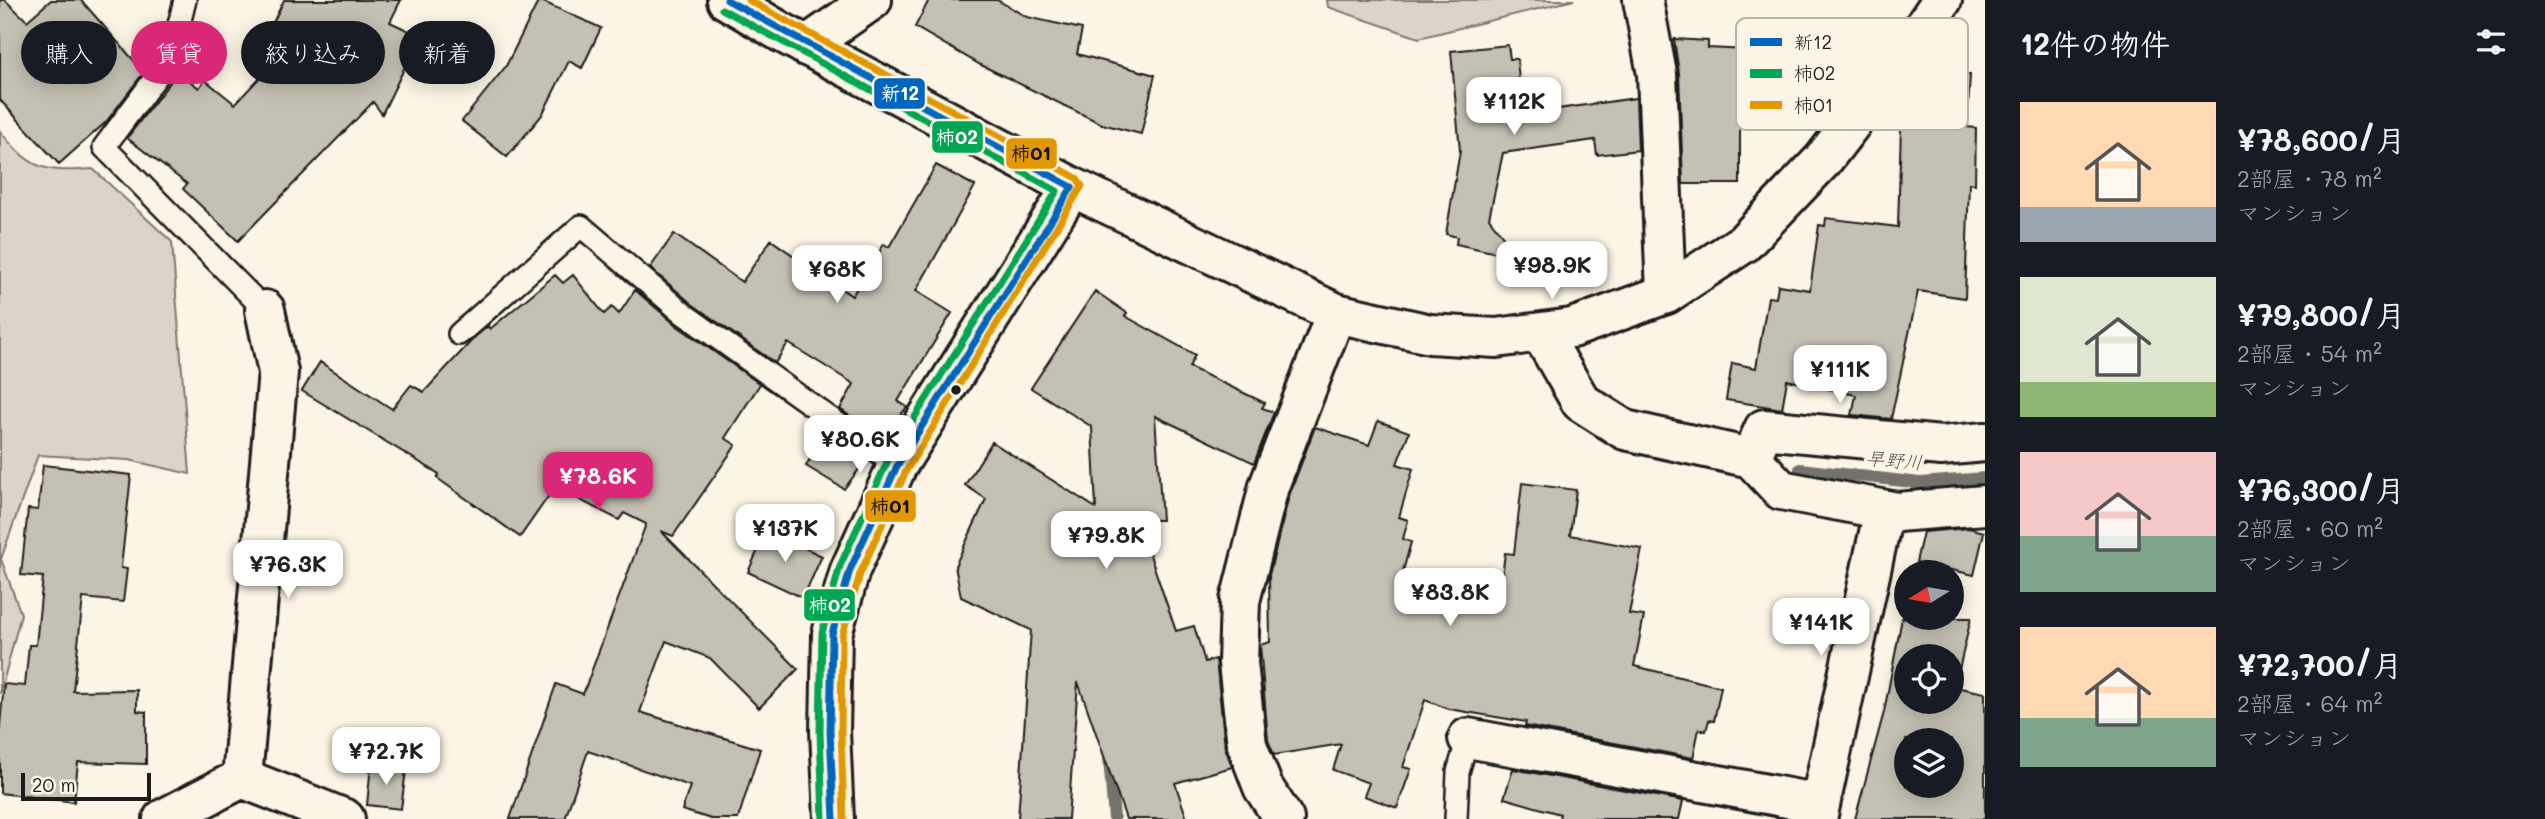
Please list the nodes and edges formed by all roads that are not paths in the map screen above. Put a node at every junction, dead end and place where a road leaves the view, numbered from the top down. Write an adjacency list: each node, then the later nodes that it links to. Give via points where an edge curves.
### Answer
1 (185, 0): 11 (lane, via 171,57 104,147)
2 (727, 0): 7 (street)
3 (872, 0): 7 (street)
4 (1643, 0): 10 (street, via 1657,74)
5 (1942, 0): 6 (street)
6 (1930, 18)
7 (806, 46): 9 (street)
8 (1846, 130): 10 (street, via 1744,243)
9 (1072, 187): 12 (street); 17 (street)
10 (1666, 294): 13 (street, via 1572,328)
11 (265, 310): 21 (street, via 278,372)
12 (1336, 313): 13 (street, via 1430,334 1496,338); 26 (street, via 1269,486 1240,601 1238,663 1247,745 1262,787)
13 (1541, 333): 16 (street, via 1581,402 1625,430)
14 (459, 334): 17 (lane, via 581,226 684,314)
15 (1985, 443): 16 (street, via 1941,446 1764,429)
16 (1751, 458): 19 (street, via 1781,489)
17 (897, 466): 25 (street, via 850,570 832,634)
18 (1985, 505): 19 (street)
19 (1884, 510): 22 (street)
20 (1468, 738): 22 (street); 27 (lane, via 1458,772)
21 (243, 778): 23 (street); 24 (street)
22 (1819, 811)
23 (163, 819)
24 (345, 819)
25 (834, 819)
26 (1284, 819)
27 (1457, 819)

